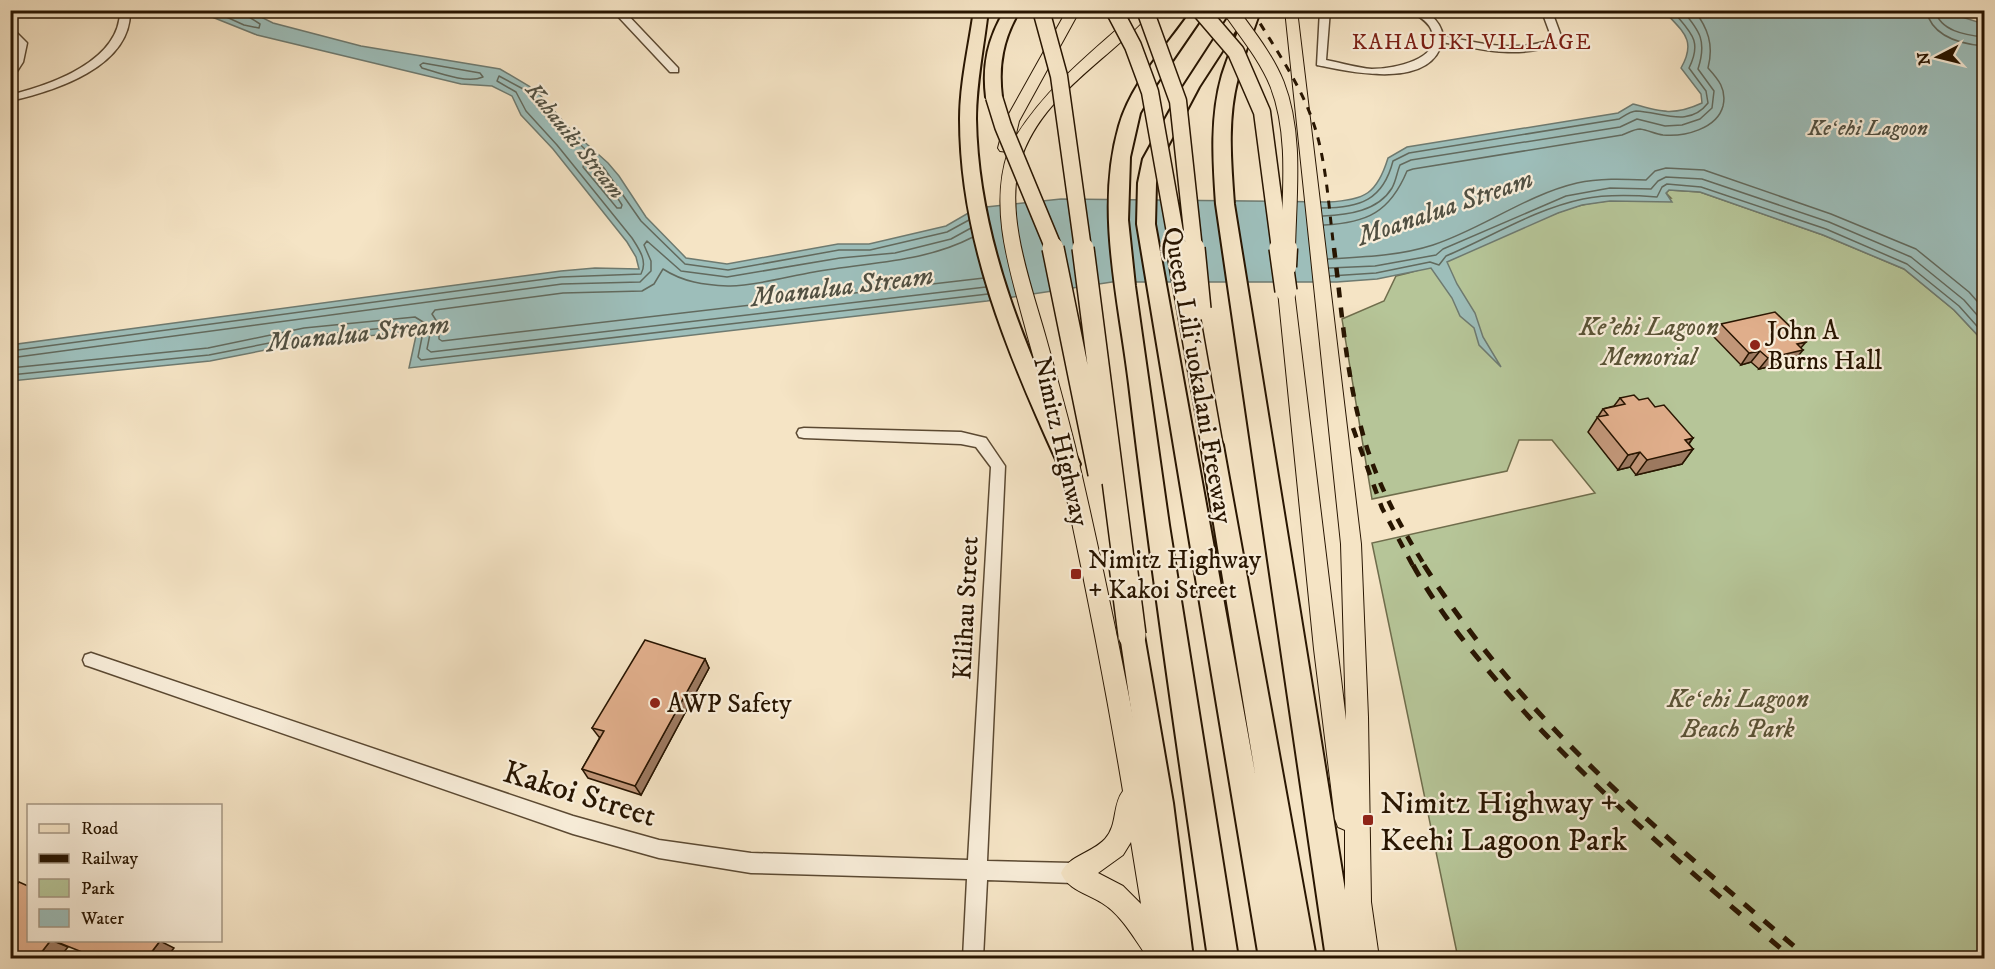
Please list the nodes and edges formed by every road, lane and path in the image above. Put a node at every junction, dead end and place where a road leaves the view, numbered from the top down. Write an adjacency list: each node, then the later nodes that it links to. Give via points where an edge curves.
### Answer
1 (125, 10): 21 (street, via 126,22 120,37 95,62 57,85)
2 (617, 10): 19 (street)
3 (1013, 10): 27 (highway, bridge, via 993,54 994,97 1052,243 1061,277)
4 (1041, 10): 27 (highway, bridge, via 1063,98)
5 (1074, 10): 22 (main road, bridge, via 1012,121 998,182 999,202)
6 (1113, 10): 25 (highway, Queen Liliʻuokalani Freeway, bridge, via 1150,92)
7 (1146, 10): 22 (main road, Nimitz Highway, via 1046,103 1028,128 1011,165); 25 (highway, bridge, via 1178,101)
8 (1200, 10): 23 (highway, bridge, via 1236,52 1262,112); 35 (highway, via 1133,108 1119,179 1122,238 1151,480)
9 (1230, 10): 23 (main road, bridge, via 1267,63 1285,110)
10 (1241, 10): 36 (highway, bridge, via 1191,87 1152,159 1146,224)
11 (1253, 10): 38 (highway, bridge, via 1230,77 1224,109 1225,204)
12 (1291, 10): 32 (main road, via 1352,567)
13 (1325, 10): 18 (street, via 1322,63 1372,72 1398,70 1426,59)
14 (1415, 10): 18 (street, via 1433,24)
15 (981, 14): 26 (highway, via 968,117 981,234 1033,390)
16 (1549, 17): 18 (street, via 1556,36 1554,42 1530,50)
17 (10, 29): 20 (street, via 22,43 18,62)
18 (1438, 38)
19 (674, 70)
20 (10, 74)
21 (10, 98)
22 (1013, 250): 26 (main road, Nimitz Highway)
23 (1286, 291): 32 (main road, via 1324,649)
24 (804, 433): 30 (street, Kilihau Street, via 961,438 981,442 998,466)
25 (1212, 445): 37 (highway, Queen Liliʻuokalani Freeway)
26 (1069, 464): 29 (main road, Nimitz Highway)
27 (1132, 635): 34 (highway, via 1159,803)
28 (91, 660): 30 (street, Kakoi Street, via 573,825 659,849 751,863)
29 (1133, 774): 31 (main road, via 1128,826 1113,852); 34 (main road, Nimitz Highway)
30 (978, 871): 31 (street, Kakoi Street); 33 (street, Kilihau Street)
31 (1073, 873): 34 (main road, via 1114,895)
32 (1358, 902): 39 (main road)
33 (973, 958)
34 (1167, 958)
35 (1223, 958)
36 (1274, 958)
37 (1301, 958)
38 (1341, 958)
39 (1366, 958)

